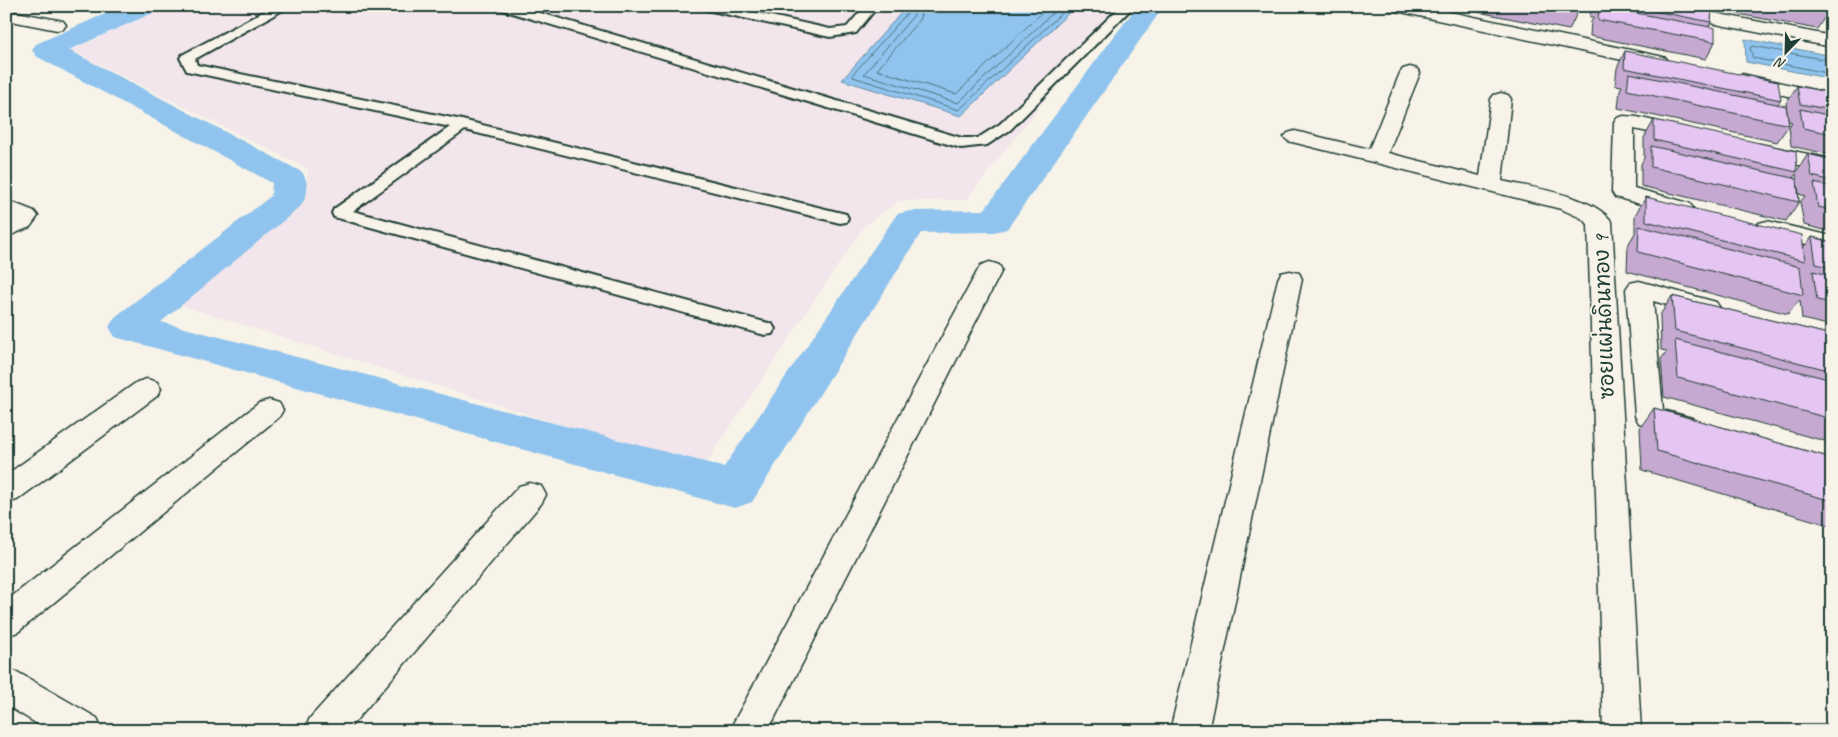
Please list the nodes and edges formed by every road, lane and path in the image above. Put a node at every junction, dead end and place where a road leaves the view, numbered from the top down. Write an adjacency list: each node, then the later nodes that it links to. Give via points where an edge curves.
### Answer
1 (284, 6): 16 (lane, via 187,58 192,68)
2 (503, 6): 5 (lane, via 961,144 982,142 1005,127)
3 (707, 6): 4 (lane, via 830,33 851,30)
4 (872, 6)
5 (1128, 6)
6 (1396, 6): 11 (street)
7 (1650, 6): 10 (street)
8 (6, 16): 9 (street)
9 (58, 25)
10 (1832, 42)
11 (1677, 66)
12 (1410, 73): 20 (street)
13 (1725, 77): 15 (street)
14 (1501, 99): 22 (street)
15 (1832, 100)
16 (462, 125): 25 (lane); 32 (lane, via 340,214)
17 (1295, 137): 20 (street, ซอยแผ่นดินทอง 9)
18 (1705, 138): 24 (street, via 1624,122 1623,192)
19 (1744, 147): 21 (street)
20 (1376, 157): 22 (street, ซอยแผ่นดินทอง 9)
21 (1832, 166)
22 (1490, 185): 44 (street, ซอยแผ่นดินทอง 9, via 1570,204 1600,222)
23 (6, 208): 27 (street, via 26,216 22,222)
24 (1699, 212)
25 (840, 218)
26 (1746, 223): 28 (street)
27 (6, 230)
28 (1832, 243)
29 (990, 270): 42 (street)
30 (1290, 280): 43 (street)
31 (1730, 314): 35 (street, via 1639,289 1649,416)
32 (765, 329)
33 (147, 389): 36 (street)
34 (269, 410): 38 (street)
35 (1704, 432)
36 (6, 491)
37 (530, 495): 41 (street)
38 (6, 622)
39 (6, 685): 40 (street)
40 (84, 731)
41 (323, 731)
42 (748, 731)
43 (1189, 731)
44 (1622, 731)

